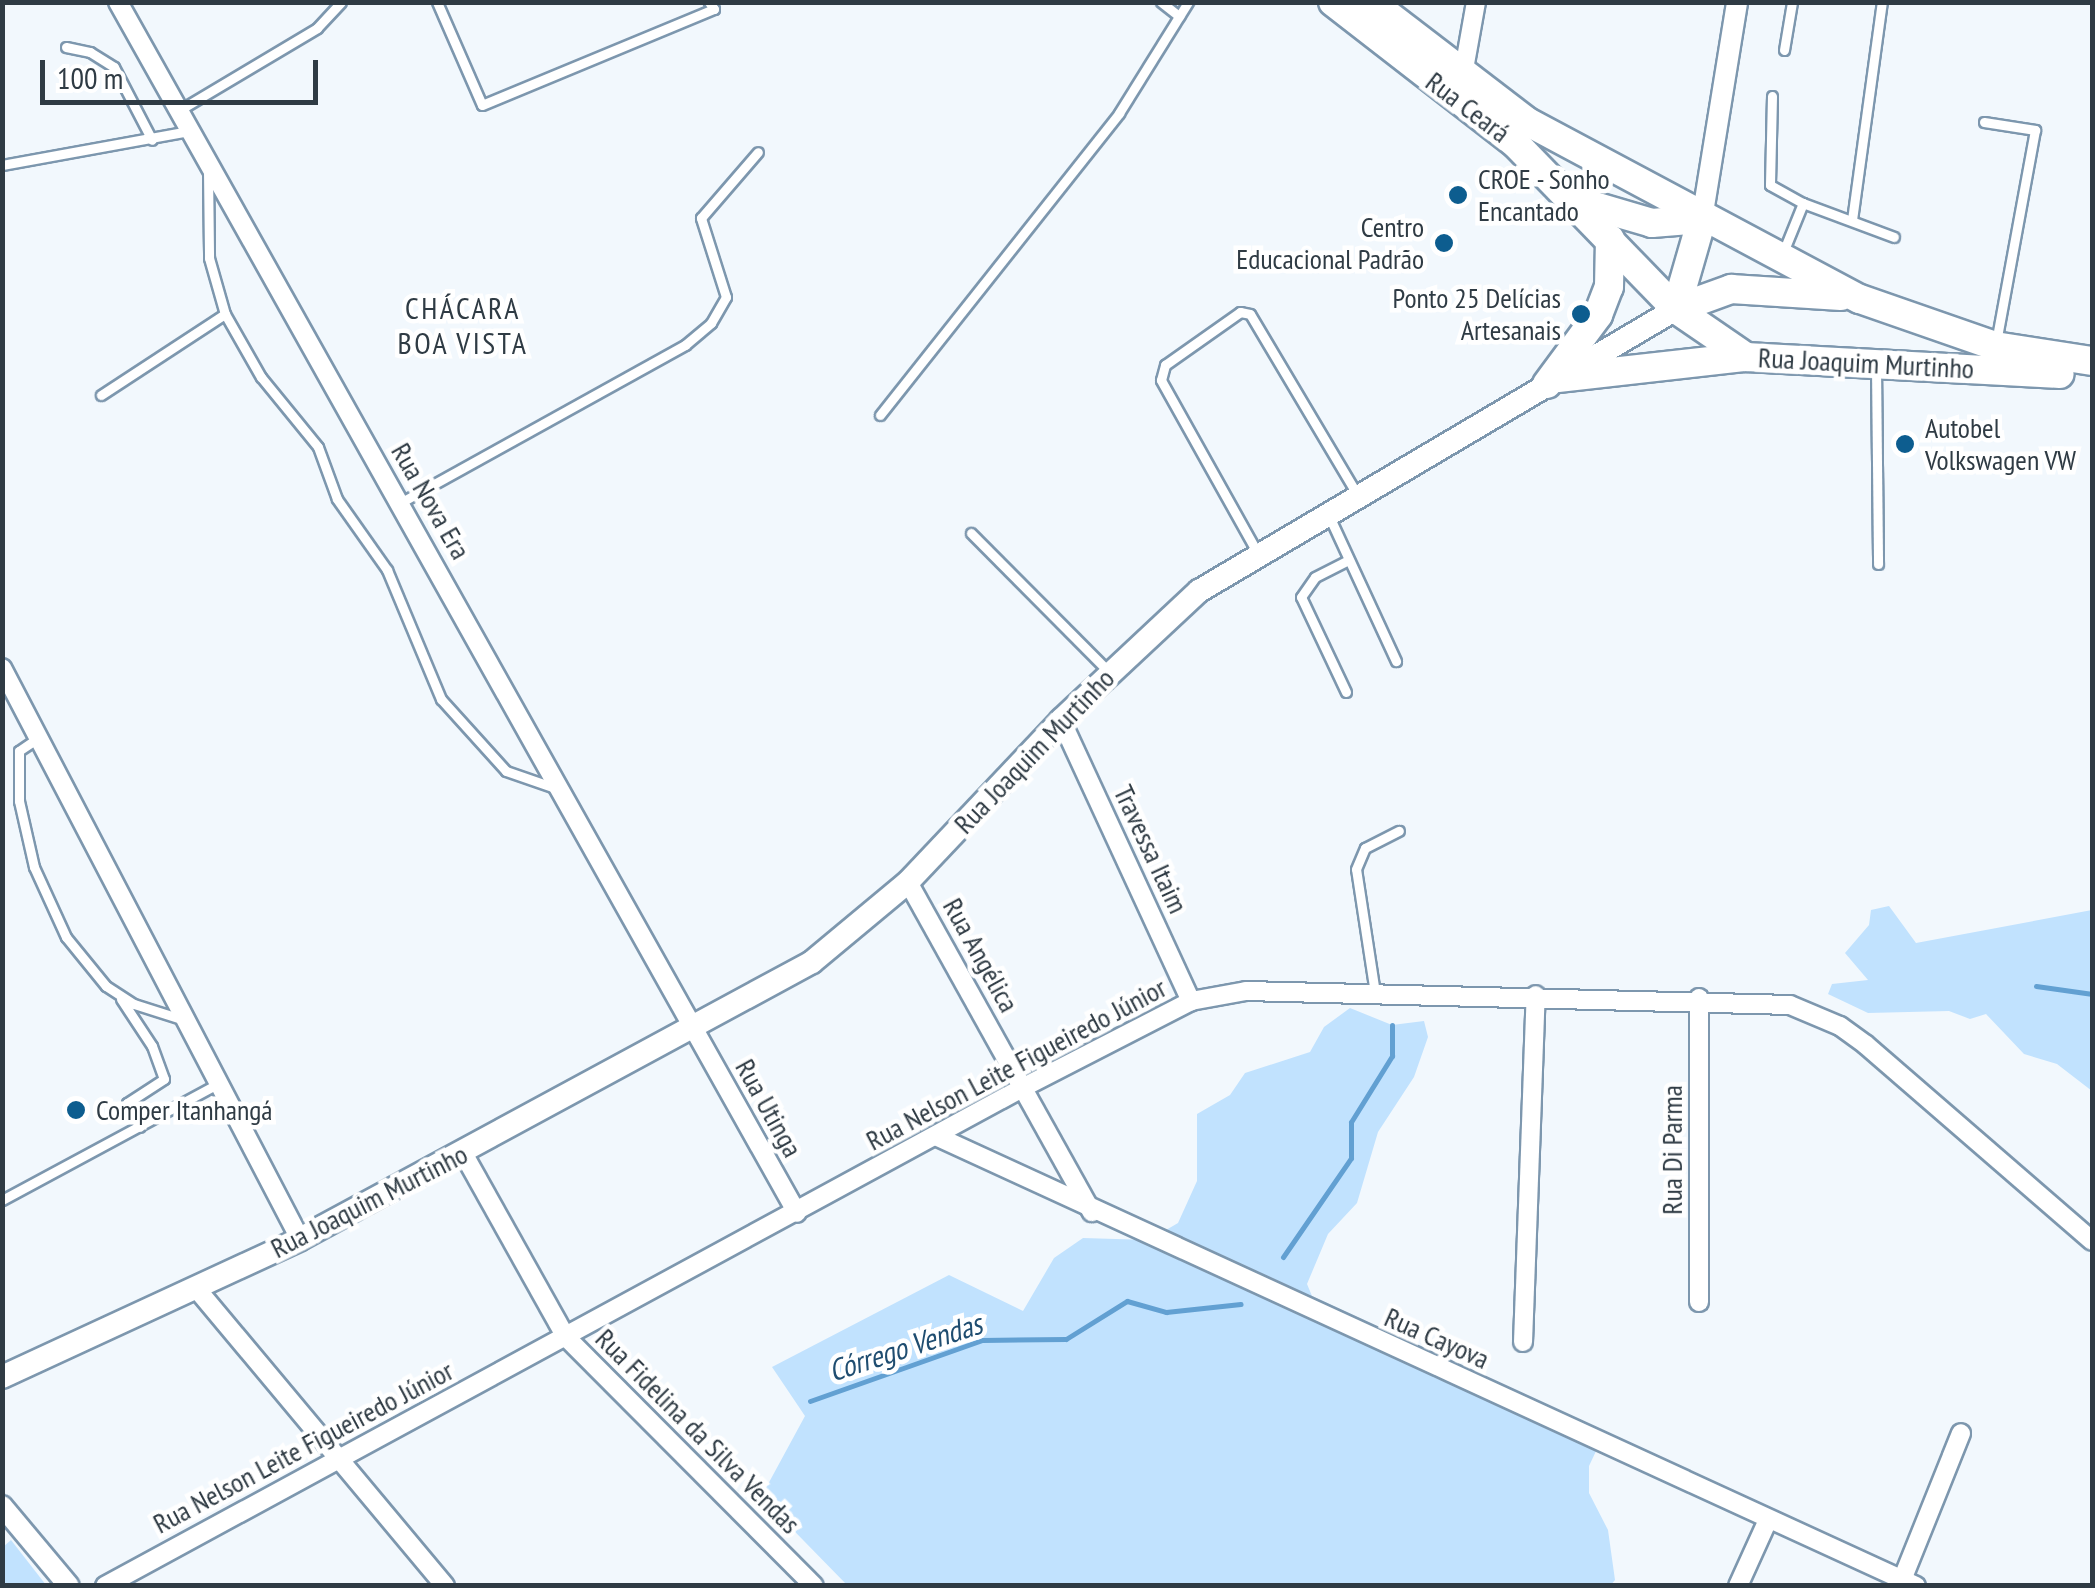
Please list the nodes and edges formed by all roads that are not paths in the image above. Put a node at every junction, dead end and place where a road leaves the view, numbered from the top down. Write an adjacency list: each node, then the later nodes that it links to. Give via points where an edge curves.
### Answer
1 (118, 2): 18 (street, Rua Nova Era)
2 (341, 2): 18 (lane, via 316,28)
3 (438, 2): 4 (lane, via 482,104 714,9)
4 (709, 2)
5 (1161, 2): 13 (lane)
6 (1188, 2): 13 (lane)
7 (1333, 2): 25 (main road, Rua Ceará, via 1516,144)
8 (1370, 2): 16 (main road, Rua Ceará)
9 (1476, 2): 16 (street)
10 (1737, 2): 27 (street)
11 (1792, 2): 15 (lane)
12 (1882, 2): 28 (lane)
13 (1179, 16): 43 (lane, via 1119,113)
14 (66, 47): 21 (lane, via 114,67)
15 (1784, 50)
16 (1462, 75): 27 (main road, Rua Ceará, via 1526,121)
17 (1772, 96): 26 (lane, via 1770,185)
18 (178, 110): 20 (street, Rua Nova Era)
19 (1984, 122): 36 (lane, via 2034,130)
20 (189, 131): 21 (lane); 24 (street, Rua Nova Era)
21 (152, 140): 23 (lane)
22 (758, 152): 45 (lane, via 701,218 726,297 711,323 686,345)
23 (2, 165)
24 (208, 168): 35 (lane, via 209,258); 45 (street, Rua Nova Era)
25 (1577, 201): 27 (main road, via 1652,223); 30 (main road, Rua Ceará)
26 (1804, 203): 28 (lane); 32 (lane)
27 (1702, 218): 31 (main road, Rua Ceará); 34 (main road)
28 (1852, 220): 29 (lane)
29 (1894, 237)
30 (1610, 239): 34 (main road, Rua Ceará); 41 (main road, via 1609,288 1598,315)
31 (1748, 242): 32 (main road, Rua Joaquim Murtinho)
32 (1781, 258): 33 (main road, Rua Joaquim Murtinho)
33 (1860, 298): 34 (main road, via 1760,288 1731,290); 36 (main road, Rua Joaquim Murtinho)
34 (1676, 309): 37 (main road, Rua Joaquim Murtinho); 41 (main road, Rua Joaquim Murtinho)
35 (225, 314): 42 (lane); 57 (lane, via 261,378 318,447 337,499 387,570 441,700 506,771)
36 (1996, 346): 38 (main road, Rua Joaquim Murtinho)
37 (1746, 358): 39 (main road, Rua Joaquim Murtinho); 41 (main road)
38 (2092, 361)
39 (1876, 364): 40 (main road, Rua Joaquim Murtinho); 50 (lane)
40 (2092, 377)
41 (1552, 381): 44 (main road, Rua Joaquim Murtinho)
42 (101, 395)
43 (880, 415)
44 (1358, 496): 46 (main road, Rua Joaquim Murtinho); 48 (lane, via 1250,314 1240,312 1164,365 1162,380)
45 (400, 502): 57 (street, Rua Nova Era)
46 (1328, 513): 48 (main road, Rua Joaquim Murtinho); 49 (lane)
47 (971, 533): 53 (lane)
48 (1257, 552): 53 (main road, Rua Joaquim Murtinho, via 1198,590)
49 (1348, 560): 51 (lane); 54 (lane, via 1314,577 1301,597)
50 (1878, 564)
51 (1396, 660)
52 (2, 668): 56 (street)
53 (1109, 672): 55 (main road, Rua Joaquim Murtinho)
54 (1346, 692)
55 (1061, 720): 59 (main road, Rua Joaquim Murtinho); 64 (street, Travessa Itaim)
56 (41, 736): 60 (lane, via 19,751 16,769 25,839 81,964); 65 (street)
57 (564, 791): 66 (street, Rua Nova Era)
58 (1399, 831): 61 (lane, via 1365,848 1356,869)
59 (908, 882): 66 (main road, Rua Joaquim Murtinho, via 812,962); 68 (street, Rua Angélica)
60 (116, 993): 65 (lane); 69 (lane, via 152,1046 164,1079 127,1103)
61 (1375, 993): 62 (street, Rua Nelson Leite Figueiredo Júnior); 64 (street, Rua Nelson Leite Figueiredo Júnior, via 1246,991)
62 (1536, 996): 63 (street, Rua Nelson Leite Figueiredo Júnior); 80 (street)
63 (1700, 998): 76 (street, Rua Nelson Leite Figueiredo Júnior, via 1790,1006 1840,1026); 78 (street, Rua Di Parma)
64 (1191, 1002): 68 (street, Rua Nelson Leite Figueiredo Júnior)
65 (187, 1020): 67 (street)
66 (694, 1028): 71 (main road, Rua Joaquim Murtinho); 74 (street, Rua Utinga)
67 (219, 1084): 69 (lane); 75 (street)
68 (1024, 1088): 70 (street, Rua Nelson Leite Figueiredo Júnior); 73 (street, Rua Angélica)
69 (140, 1127): 72 (lane)
70 (938, 1137): 73 (street, Rua Cayova); 74 (street, Rua Nelson Leite Figueiredo Júnior)
71 (463, 1153): 75 (main road, Rua Joaquim Murtinho); 79 (street, Rua Fidelina da Silva Vendas)
72 (2, 1200)
73 (1092, 1213): 85 (street, Rua Cayova)
74 (797, 1214): 79 (street, Rua Nelson Leite Figueiredo Júnior)
75 (300, 1239): 77 (main road, Rua Joaquim Murtinho)
76 (2092, 1241)
77 (196, 1288): 81 (main road, Rua Joaquim Murtinho); 83 (street)
78 (1699, 1302)
79 (566, 1338): 83 (street, Rua Nelson Leite Figueiredo Júnior); 91 (street, Rua Fidelina da Silva Vendas)
80 (1524, 1342)
81 (5, 1371)
82 (1961, 1433): 87 (street)
83 (340, 1456): 89 (street, Rua Nelson Leite Figueiredo Júnior); 90 (street)
84 (2, 1506): 88 (street)
85 (1768, 1522): 86 (street, Rua Cayova); 92 (street)
86 (1874, 1577): 87 (street, Rua Cayova)
87 (1909, 1583)
88 (69, 1586)
89 (106, 1586)
90 (446, 1586)
91 (814, 1586)
92 (1738, 1586)

